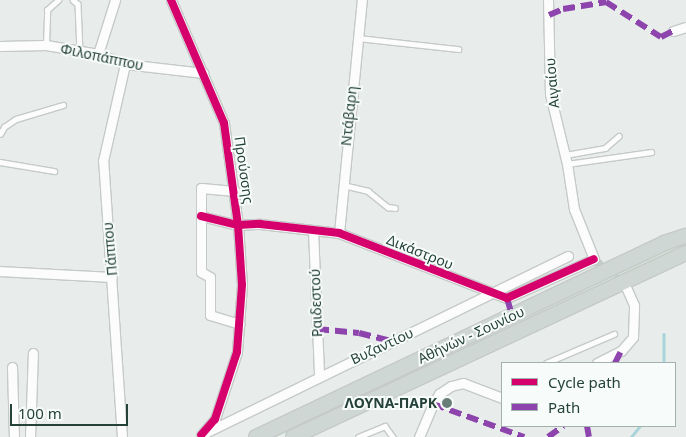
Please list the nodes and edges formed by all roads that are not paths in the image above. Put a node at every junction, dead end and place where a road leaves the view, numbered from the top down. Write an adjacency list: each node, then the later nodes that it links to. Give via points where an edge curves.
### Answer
1 (58, 0): 10 (lane, via 47,10)
2 (73, 0): 13 (lane, via 78,4)
3 (115, 0): 14 (street)
4 (171, 0): 16 (street, Προύσσης)
5 (362, 0): 9 (street, Ντάβαρη)
6 (548, 0): 21 (street, Αιγαίου, via 550,94)
7 (686, 27): 8 (street)
8 (673, 31)
9 (357, 37): 12 (lane); 24 (street, Ντάβαρη)
10 (46, 45): 11 (street, Φιλοπάππου); 13 (street, Φιλοπάππου)
11 (0, 46)
12 (458, 49)
13 (80, 51): 14 (street, Φιλοπάππου)
14 (98, 54): 15 (street, Φιλοπάππου)
15 (125, 64): 16 (street, Φιλοπάππου); 35 (street, Πάππου, via 102,161)
16 (203, 73): 25 (street, Προύσσης, via 224,123)
17 (62, 105): 18 (lane, via 16,119)
18 (0, 134)
19 (619, 136): 21 (lane, via 606,148)
20 (651, 152): 21 (lane)
21 (566, 160): 37 (street, Αιγαίου, via 574,209 594,259 506,298)
22 (0, 162): 23 (lane)
23 (54, 171)
24 (342, 185): 26 (lane, via 368,191 388,207); 30 (street, Ντάβαρη)
25 (235, 191): 27 (street, via 202,187); 28 (street, Προύσσης)
26 (395, 208)
27 (202, 216): 28 (street, Δικάστρου); 38 (street, via 202,272 210,277 210,315)
28 (238, 225): 29 (street, Δικάστρου); 38 (street, Προύσσης, via 242,285)
29 (313, 230): 30 (street, Δικάστρου); 44 (street, Ραιδεστού)
30 (339, 233): 37 (street, Δικάστρου)
31 (686, 236): 50 (main road, Αθήνών - Σουνίου, via 664,243)
32 (686, 254): 51 (main road, Αθήνών - Σουνίου)
33 (568, 256): 37 (street, Βυζαντίου)
34 (0, 272): 35 (street)
35 (112, 277): 49 (street, Πάππου)
36 (626, 288): 42 (street, via 634,305 633,337 621,351)
37 (491, 295): 44 (street, Βυζαντίου)
38 (240, 324): 46 (street, Προύσσης, via 237,352 214,419)
39 (614, 334): 41 (lane)
40 (33, 352): 48 (street)
41 (548, 362)
42 (599, 362)
43 (12, 367): 47 (street)
44 (319, 376): 46 (street, Βυζαντίου)
45 (501, 398): 54 (street, via 463,383 451,386 433,404)
46 (199, 436)
47 (14, 437)
48 (30, 437)
49 (122, 437)
50 (256, 437)
51 (293, 437)
52 (358, 437): 53 (lane, via 385,426)
53 (393, 437)
54 (420, 437)

